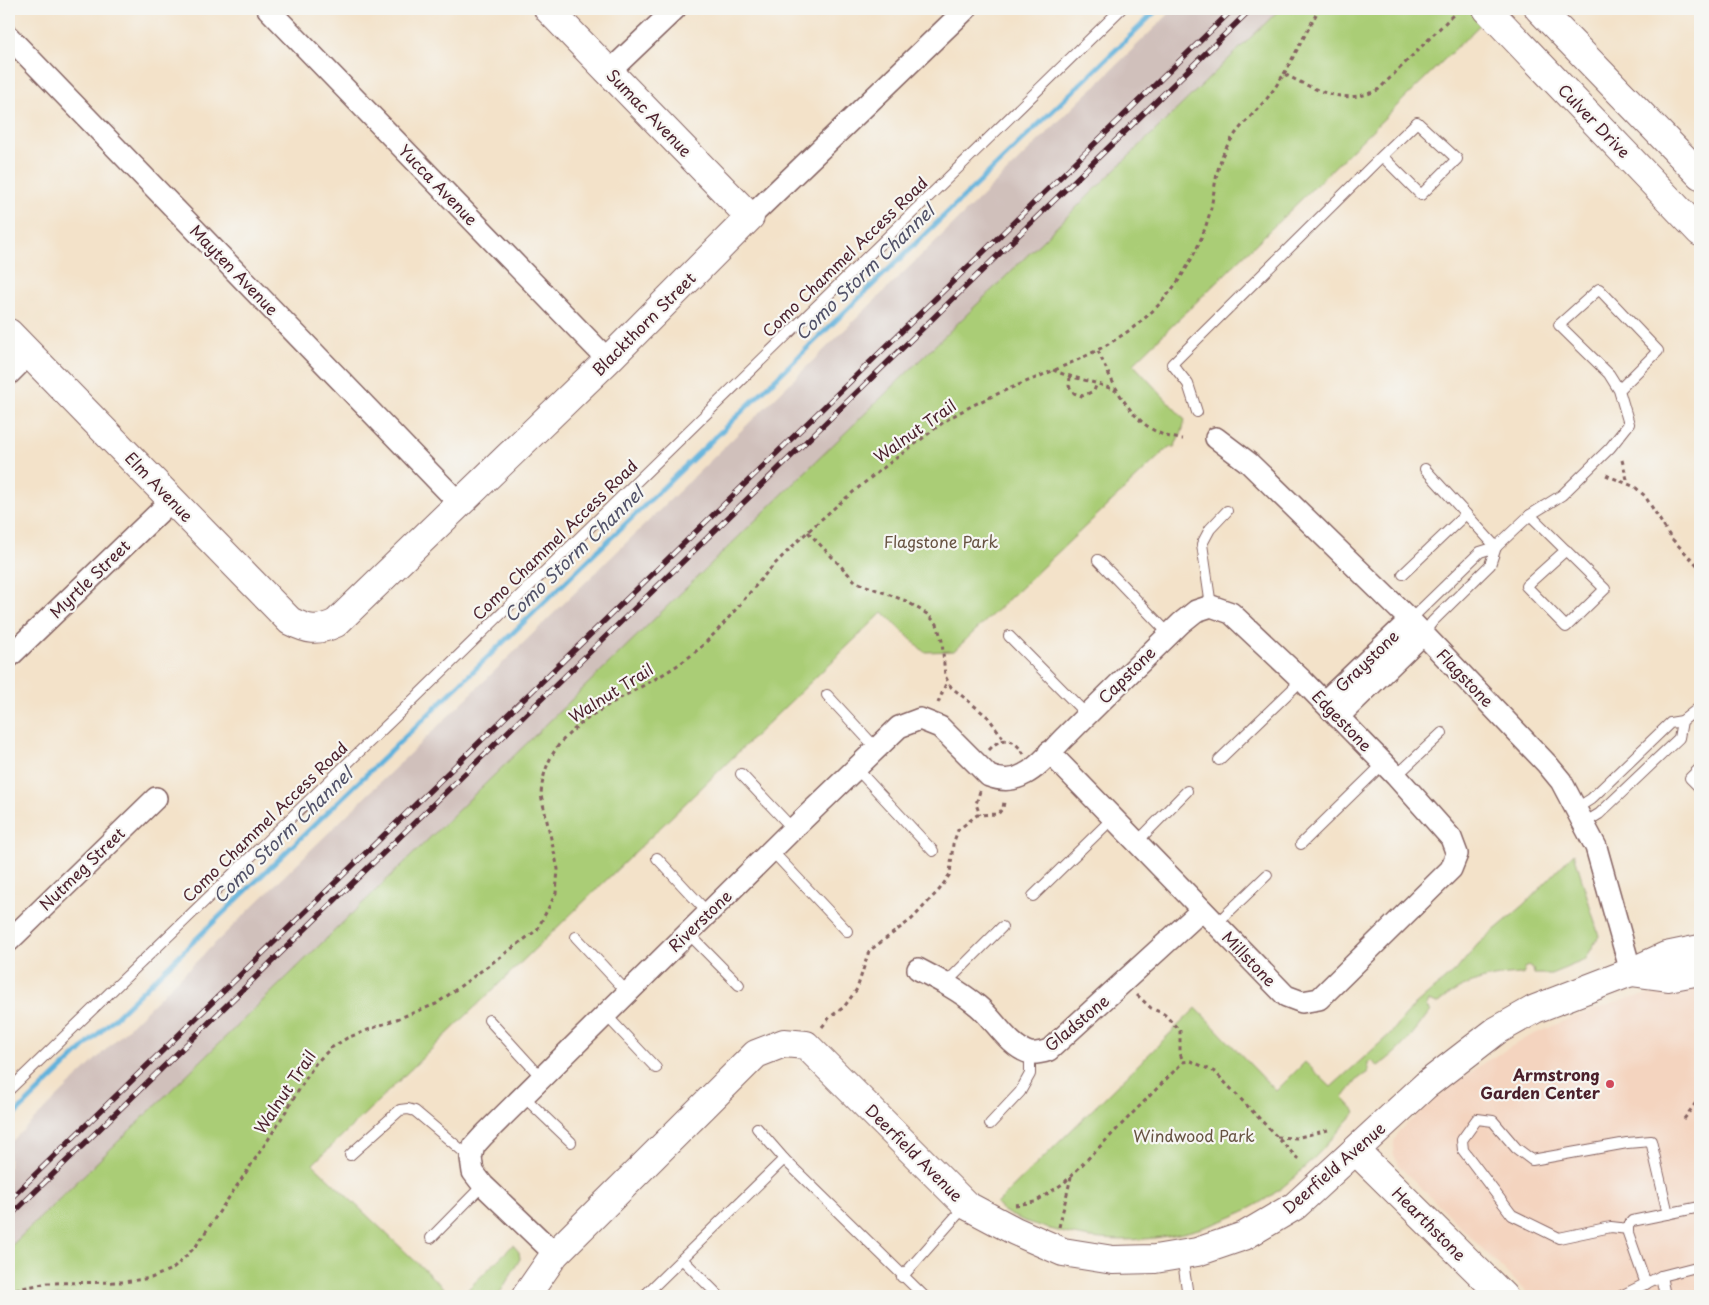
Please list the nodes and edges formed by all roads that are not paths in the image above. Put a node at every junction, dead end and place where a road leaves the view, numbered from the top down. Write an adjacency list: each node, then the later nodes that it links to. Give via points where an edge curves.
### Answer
1 (268, 9): 16 (street, Yucca Avenue)
2 (548, 9): 9 (street, Sumac Avenue)
3 (675, 9): 9 (street)
4 (966, 9): 12 (street, Blackthorn Street)
5 (1121, 9): 84 (lane, Como Chammel Access Road)
6 (1487, 9): 13 (street, Culver Drive)
7 (1539, 9): 11 (street)
8 (9, 37): 23 (street, Mayten Avenue)
9 (609, 72): 12 (street, Sumac Avenue)
10 (1382, 156): 10 (lane, via 1417,122 1456,159 1421,195); 19 (lane, via 1172,364 1188,384)
11 (1700, 175)
12 (750, 217): 16 (street, Blackthorn Street)
13 (1700, 232)
14 (9, 333): 15 (street, Elm Avenue)
15 (29, 354): 17 (street); 22 (street, Elm Avenue)
16 (608, 360): 23 (street, Blackthorn Street)
17 (9, 374)
18 (1620, 390): 18 (lane, via 1609,374 1559,325 1599,290 1658,352); 26 (lane, via 1629,424 1610,448 1562,495)
19 (1197, 412)
20 (1216, 438): 32 (street, Flagstone, via 1249,463)
21 (1424, 469): 25 (lane)
22 (172, 500): 33 (street, Elm Avenue, via 290,621 307,630); 36 (street, Myrtle Street)
23 (460, 504): 33 (street, Blackthorn Street, via 336,623)
24 (1227, 511): 31 (lane, via 1210,529 1202,544)
25 (1466, 514): 27 (lane); 30 (lane)
26 (1530, 515): 27 (lane); 28 (lane)
27 (1496, 547): 32 (lane, via 1480,552); 32 (lane, via 1490,565 1432,621)
28 (1566, 550): 28 (lane, via 1604,589 1566,627 1526,586)
29 (1098, 560): 34 (lane)
30 (1403, 574)
31 (1211, 606): 34 (street, Capstone, via 1196,611); 37 (street, Edgestone, via 1231,613)
32 (1417, 627): 40 (street, Graystone); 54 (street, Flagstone, via 1547,764)
33 (316, 630)
34 (1169, 634): 41 (street, Capstone)
35 (1009, 636): 41 (lane)
36 (9, 657)
37 (1302, 680): 40 (street, Edgestone); 46 (lane)
38 (827, 695): 44 (lane)
39 (1700, 709): 42 (lane)
40 (1331, 710): 49 (street, Edgestone)
41 (1086, 715): 45 (street, Capstone)
42 (1682, 721): 54 (lane, via 1670,723 1590,799); 54 (lane, via 1679,738 1599,814)
43 (1442, 733): 49 (lane)
44 (876, 748): 45 (street, Riverstone, via 899,727 920,719 940,727 989,776 999,780 1019,777); 47 (street, Riverstone)
45 (1049, 752): 55 (street, Millstone)
46 (1220, 760)
47 (856, 768): 56 (street, Riverstone); 60 (lane)
48 (1700, 768): 51 (lane, via 1690,778)
49 (1390, 770): 58 (lane); 61 (street, Edgestone, via 1451,838)
50 (741, 774): 56 (lane)
51 (1700, 788)
52 (1188, 791): 57 (lane)
53 (156, 798): 71 (street, Nutmeg Street)
54 (1581, 816): 74 (street, Flagstone, via 1596,847)
55 (1114, 818): 57 (street, Millstone); 64 (lane)
56 (793, 829): 59 (street, Riverstone)
57 (1137, 842): 66 (street, Millstone)
58 (1301, 844)
59 (772, 850): 65 (street, Riverstone); 68 (lane)
60 (932, 851)
61 (1456, 854): 66 (street, Millstone, via 1451,869 1319,999 1302,1002 1286,996)
62 (657, 858): 65 (lane)
63 (1267, 875): 66 (lane)
64 (1033, 896)
65 (709, 914): 69 (street, Riverstone)
66 (1209, 917): 81 (street, Gladstone, via 1049,1050)
67 (1002, 927): 76 (lane)
68 (847, 932)
69 (688, 933): 77 (lane); 78 (street, Riverstone)
70 (576, 937): 78 (lane)
71 (9, 941)
72 (1700, 948): 74 (street, Deerfield Avenue, via 1666,956)
73 (918, 970): 76 (street, Gladstone)
74 (1631, 972): 75 (street, Deerfield Avenue, via 1668,977); 89 (street, Deerfield Avenue, via 1535,1008 1496,1031 1426,1085)
75 (1700, 972)
76 (946, 983): 81 (street, Gladstone, via 979,1006 1018,1047)
77 (739, 985)
78 (627, 992): 79 (street, Riverstone)
79 (605, 1014): 82 (lane); 83 (street, Riverstone)
80 (489, 1020): 83 (lane)
81 (1030, 1052): 86 (lane, via 1030,1074 1020,1092)
82 (656, 1068)
83 (542, 1077): 85 (street, Riverstone)
84 (9, 1090)
85 (522, 1095): 88 (lane); 91 (street, Riverstone, via 474,1146)
86 (990, 1124)
87 (757, 1128): 92 (lane)
88 (571, 1142)
89 (1356, 1151): 100 (street, Deerfield Avenue, via 1295,1206 1244,1236); 111 (street, Hearthstone)
90 (350, 1154): 91 (lane, via 400,1110 408,1109)
91 (471, 1158): 93 (street, via 473,1172)
92 (784, 1159): 101 (lane); 104 (lane)
93 (483, 1185): 98 (lane); 99 (street)
94 (966, 1205): 99 (street, Deerfield Avenue, via 806,1045 784,1043 756,1054); 100 (street, Deerfield Avenue, via 1063,1252 1114,1260 1155,1259); 104 (lane)
95 (1700, 1207): 96 (lane)
96 (1668, 1214): 97 (lane, via 1632,1221); 97 (lane, via 1651,1141 1532,1160 1516,1148 1494,1121 1477,1118 1462,1140 1462,1150 1512,1215 1559,1238 1611,1227)
97 (1628, 1229): 105 (lane)
98 (431, 1238)
99 (555, 1254): 106 (street, Deerfield Avenue)
100 (1182, 1254): 110 (lane)
101 (683, 1260): 107 (lane); 108 (lane)
102 (1700, 1266): 103 (lane)
103 (1661, 1276): 105 (lane); 113 (lane)
104 (902, 1277): 109 (lane)
105 (1646, 1284): 112 (lane)
106 (526, 1296)
107 (644, 1296)
108 (719, 1296)
109 (924, 1296)
110 (1188, 1296)
111 (1502, 1296)
112 (1621, 1296)
113 (1665, 1296)

